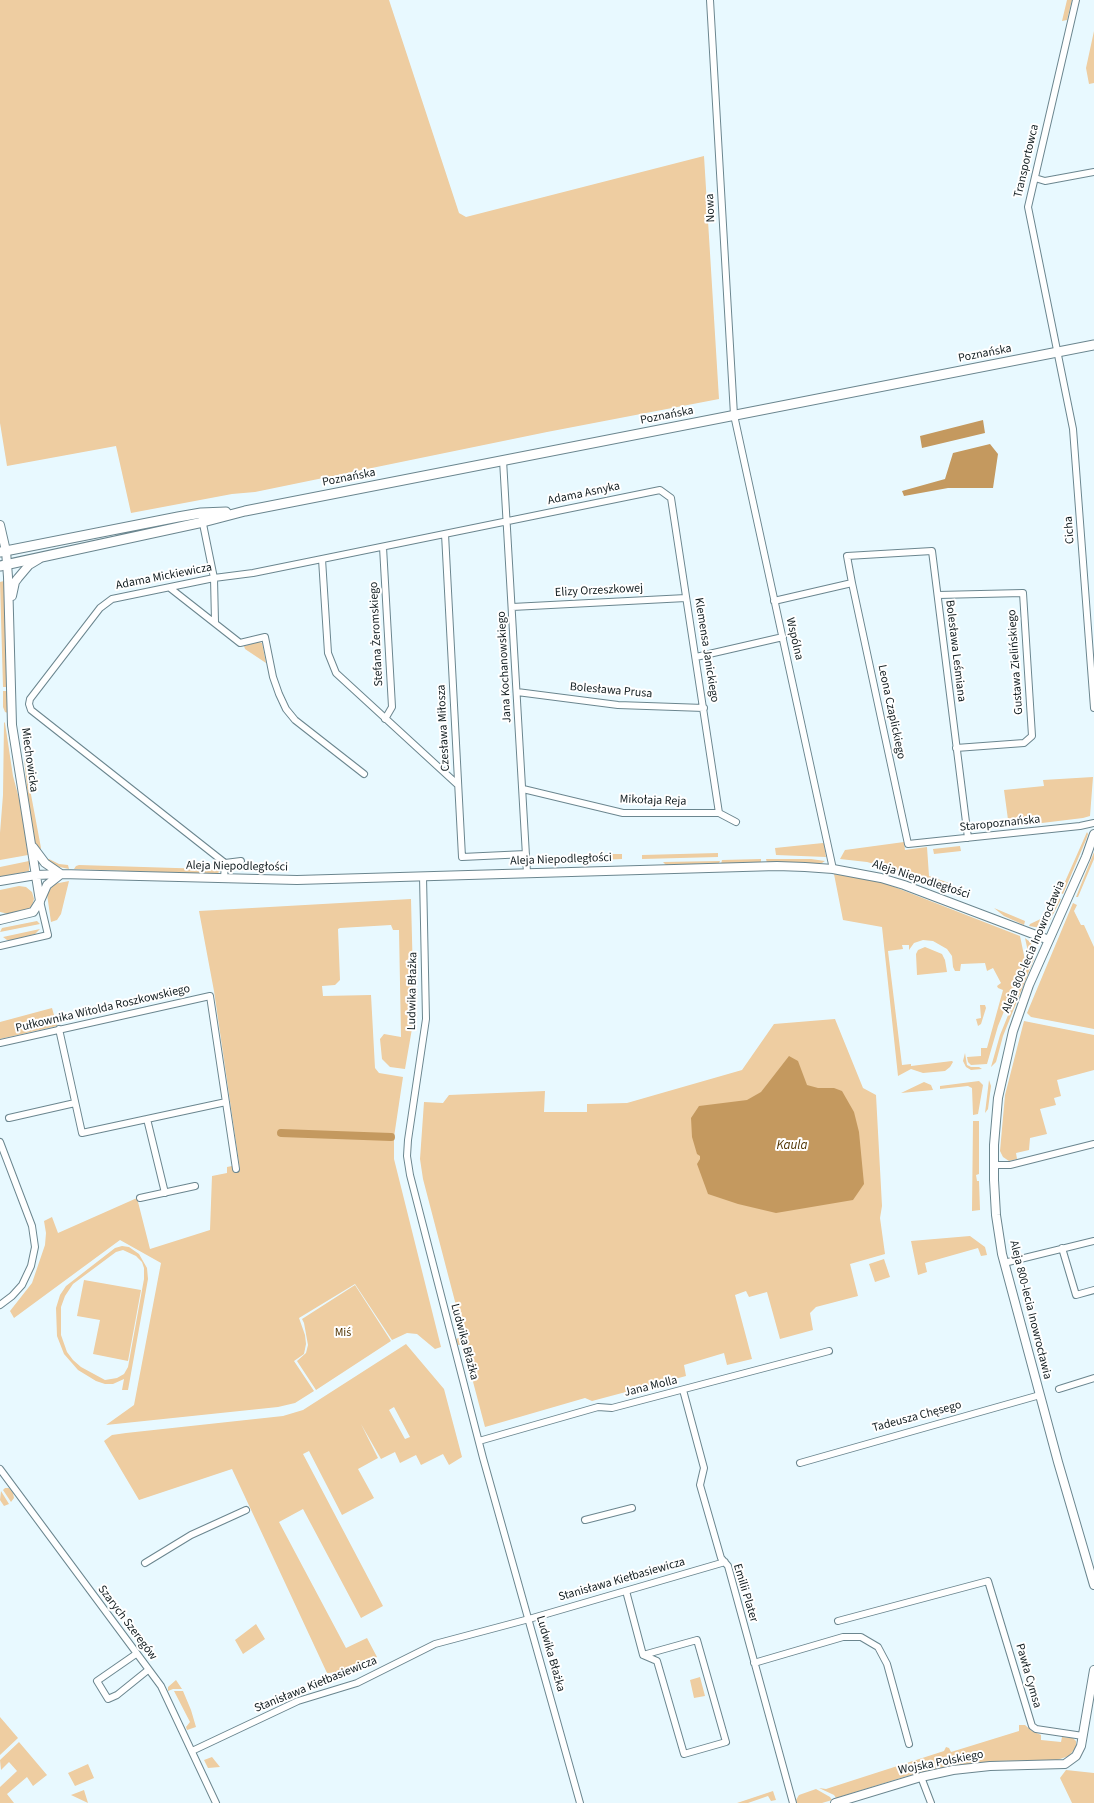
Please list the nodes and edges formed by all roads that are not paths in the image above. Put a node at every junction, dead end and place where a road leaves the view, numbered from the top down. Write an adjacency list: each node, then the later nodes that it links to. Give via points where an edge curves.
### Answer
1 (710, 0): 7 (street, Nowa)
2 (1076, 0): 4 (street, Transportowca)
3 (1094, 172): 4 (street, via 1045,181)
4 (1035, 178): 6 (street, Transportowca, via 1028,207)
5 (1094, 345): 6 (main road, Poznańska)
6 (1058, 352): 7 (main road, Poznańska); 33 (street, Cicha, via 1073,429)
7 (734, 415): 8 (main road, Poznańska); 25 (street, Wspólna)
8 (503, 460): 10 (main road, Poznańska); 11 (street, Jana Kochanowskiego)
9 (665, 494): 11 (street, Adama Asnyka, via 660,490); 24 (street, Klemensa Janickiego, via 671,498)
10 (202, 518): 15 (main road, Poznańska); 17 (main road, Poznańska); 20 (street)
11 (507, 522): 13 (street, Adama Mickiewicza); 26 (street, Jana Kochanowskiego)
12 (0, 525): 15 (street, Miechowicka)
13 (445, 534): 14 (street, Adama Mickiewicza); 37 (street, Czesława Miłosza)
14 (383, 547): 18 (street, Adama Mickiewicza); 34 (street, Stefana Żeromskiego, via 392,707)
15 (3, 552): 19 (street, Miechowicka)
16 (847, 556): 21 (street, Leona Czaplickiego); 23 (street, Bolesława Leśmiana, via 932,551)
17 (41, 558): 19 (main road, Poznańska); 27 (street, via 29,565 15,582)
18 (322, 559): 20 (street, Adama Mickiewicza); 34 (street, via 328,652 332,666 342,681)
19 (3, 565): 27 (street, Miechowicka)
20 (214, 578): 22 (street, Adama Mickiewicza); 28 (street)
21 (852, 583): 25 (street); 45 (street, Leona Czaplickiego)
22 (170, 588): 28 (street); 48 (street, Adama Mickiewicza, via 112,599 100,608 30,699 29,704 31,710)
23 (938, 595): 35 (street, Bolesława Leśmiana); 35 (street, Gustawa Zielińskiego, via 1023,593 1032,736 1024,743)
24 (686, 598): 26 (street, Elizy Orzeszkowej); 30 (street, Klemensa Janickiego)
25 (774, 601): 29 (street, Wspólna)
26 (512, 606): 31 (street, Jana Kochanowskiego)
27 (9, 611): 44 (street, Miechowicka, via 12,726)
28 (215, 622): 36 (street, via 240,643 265,637 273,677 286,709)
29 (783, 637): 30 (street); 49 (street, Wspólna)
30 (696, 657): 32 (street, Klemensa Janickiego)
31 (517, 692): 32 (street, Bolesława Prusa, via 618,705); 38 (street, Jana Kochanowskiego)
32 (704, 708): 39 (street, Klemensa Janickiego)
33 (1094, 708)
34 (385, 719): 37 (street)
35 (956, 748): 43 (street, Bolesława Leśmiana)
36 (364, 774)
37 (458, 785): 46 (street, Czesława Miłosza, via 462,858)
38 (523, 789): 39 (street, Mikołaja Reja, via 622,813); 46 (street, Jana Kochanowskiego)
39 (719, 813): 40 (street, Mikołaja Reja)
40 (736, 822)
41 (1094, 823): 43 (street, Staropoznańska)
42 (1094, 834): 58 (street, Aleja 800-lecia Inowrocławia)
43 (968, 838): 45 (street, Staropoznańska)
44 (30, 842): 51 (street, via 45,863); 52 (street, Miechowicka)
45 (908, 844)
46 (526, 854): 50 (street, Jana Kochanowskiego)
47 (241, 861): 48 (street)
48 (225, 863): 54 (street)
49 (833, 869): 50 (street, Aleja Niepodległości, via 778,866); 58 (street, Aleja Niepodległości, via 867,874 904,885)
50 (527, 873): 53 (street, Aleja Niepodległości)
51 (61, 874): 52 (street, Aleja Niepodległości); 54 (street, Aleja Niepodległości); 56 (street, via 47,885)
52 (36, 875): 55 (street, Aleja Niepodległości); 56 (street, Miechowicka)
53 (423, 876): 54 (street, Aleja Niepodległości, via 296,880); 83 (street, Ludwika Błażka, via 426,1019 407,1156)
54 (224, 879)
55 (0, 881)
56 (40, 901): 57 (street, via 33,912); 59 (street, via 48,935)
57 (0, 920)
58 (1049, 940): 68 (street, Aleja 800-lecia Inowrocławia, via 1019,1011 1007,1053 998,1098)
59 (0, 946)
60 (59, 1029): 61 (street, Pułkownika Witolda Roszkowskiego); 62 (street, Pułkownika Witolda Roszkowskiego, via 210,996); 63 (street)
61 (0, 1043)
62 (226, 1102): 65 (street); 69 (street)
63 (75, 1103): 64 (street); 65 (street, via 82,1133)
64 (9, 1118)
65 (147, 1119): 71 (street)
66 (0, 1142): 77 (street, via 32,1226 35,1247 31,1266 22,1285)
67 (1094, 1144): 68 (street, via 1010,1165)
68 (994, 1165): 75 (street, Aleja 800-lecia Inowrocławia, via 996,1215)
69 (236, 1169)
70 (195, 1186): 71 (street)
71 (165, 1193): 72 (street)
72 (140, 1198)
73 (1094, 1241): 74 (street)
74 (1062, 1248): 75 (street); 76 (street, via 1076,1295)
75 (1004, 1263): 82 (street, Aleja 800-lecia Inowrocławia)
76 (1094, 1290)
77 (0, 1305)
78 (829, 1351): 81 (street, Jana Molla)
79 (1094, 1378): 80 (street)
80 (1059, 1389)
81 (683, 1390): 83 (street, Jana Molla, via 612,1408 598,1407); 89 (street, Emilii Plater, via 704,1468 700,1485 721,1558)
82 (1040, 1395): 84 (street, Tadeusza Chęsego); 91 (street, Aleja 800-lecia Inowrocławia)
83 (479, 1441): 93 (street, Ludwika Błażka)
84 (800, 1462)
85 (0, 1469): 95 (street, Szarych Szeregów)
86 (632, 1508): 88 (street)
87 (246, 1510): 90 (street, via 191,1535)
88 (585, 1520)
89 (725, 1562): 92 (street, Stanisława Kiełbasiewicza); 97 (street, Emilii Plater)
90 (145, 1563)
91 (1094, 1586)
92 (626, 1591): 93 (street, Stanisława Kiełbasiewicza); 96 (street)
93 (529, 1619): 102 (street, Stanisława Kiełbasiewicza, via 435,1644 357,1683 298,1701); 105 (street, Ludwika Błażka)
94 (838, 1621): 100 (street, Pawła Cymsa, via 988,1581 1032,1726 1036,1729)
95 (136, 1654): 98 (street, Szarych Szeregów); 98 (street, via 97,1681 108,1699 117,1695)
96 (643, 1655): 96 (street, via 657,1661 684,1754 726,1742 697,1640)
97 (754, 1663): 101 (street, via 843,1637 861,1637 878,1647 887,1664); 106 (street, Emilii Plater)
98 (148, 1670): 102 (street, Szarych Szeregów, via 161,1686)
99 (1094, 1670): 100 (street)
100 (1083, 1736): 103 (street, Wojska Polskiego, via 1076,1756 1065,1764 990,1766)
101 (909, 1744)
102 (192, 1751): 104 (street, Szarych Szeregów)
103 (921, 1777): 107 (street, Wojska Polskiego); 108 (street)
104 (216, 1803)
105 (580, 1803)
106 (793, 1803)
107 (835, 1803)
108 (931, 1803)

